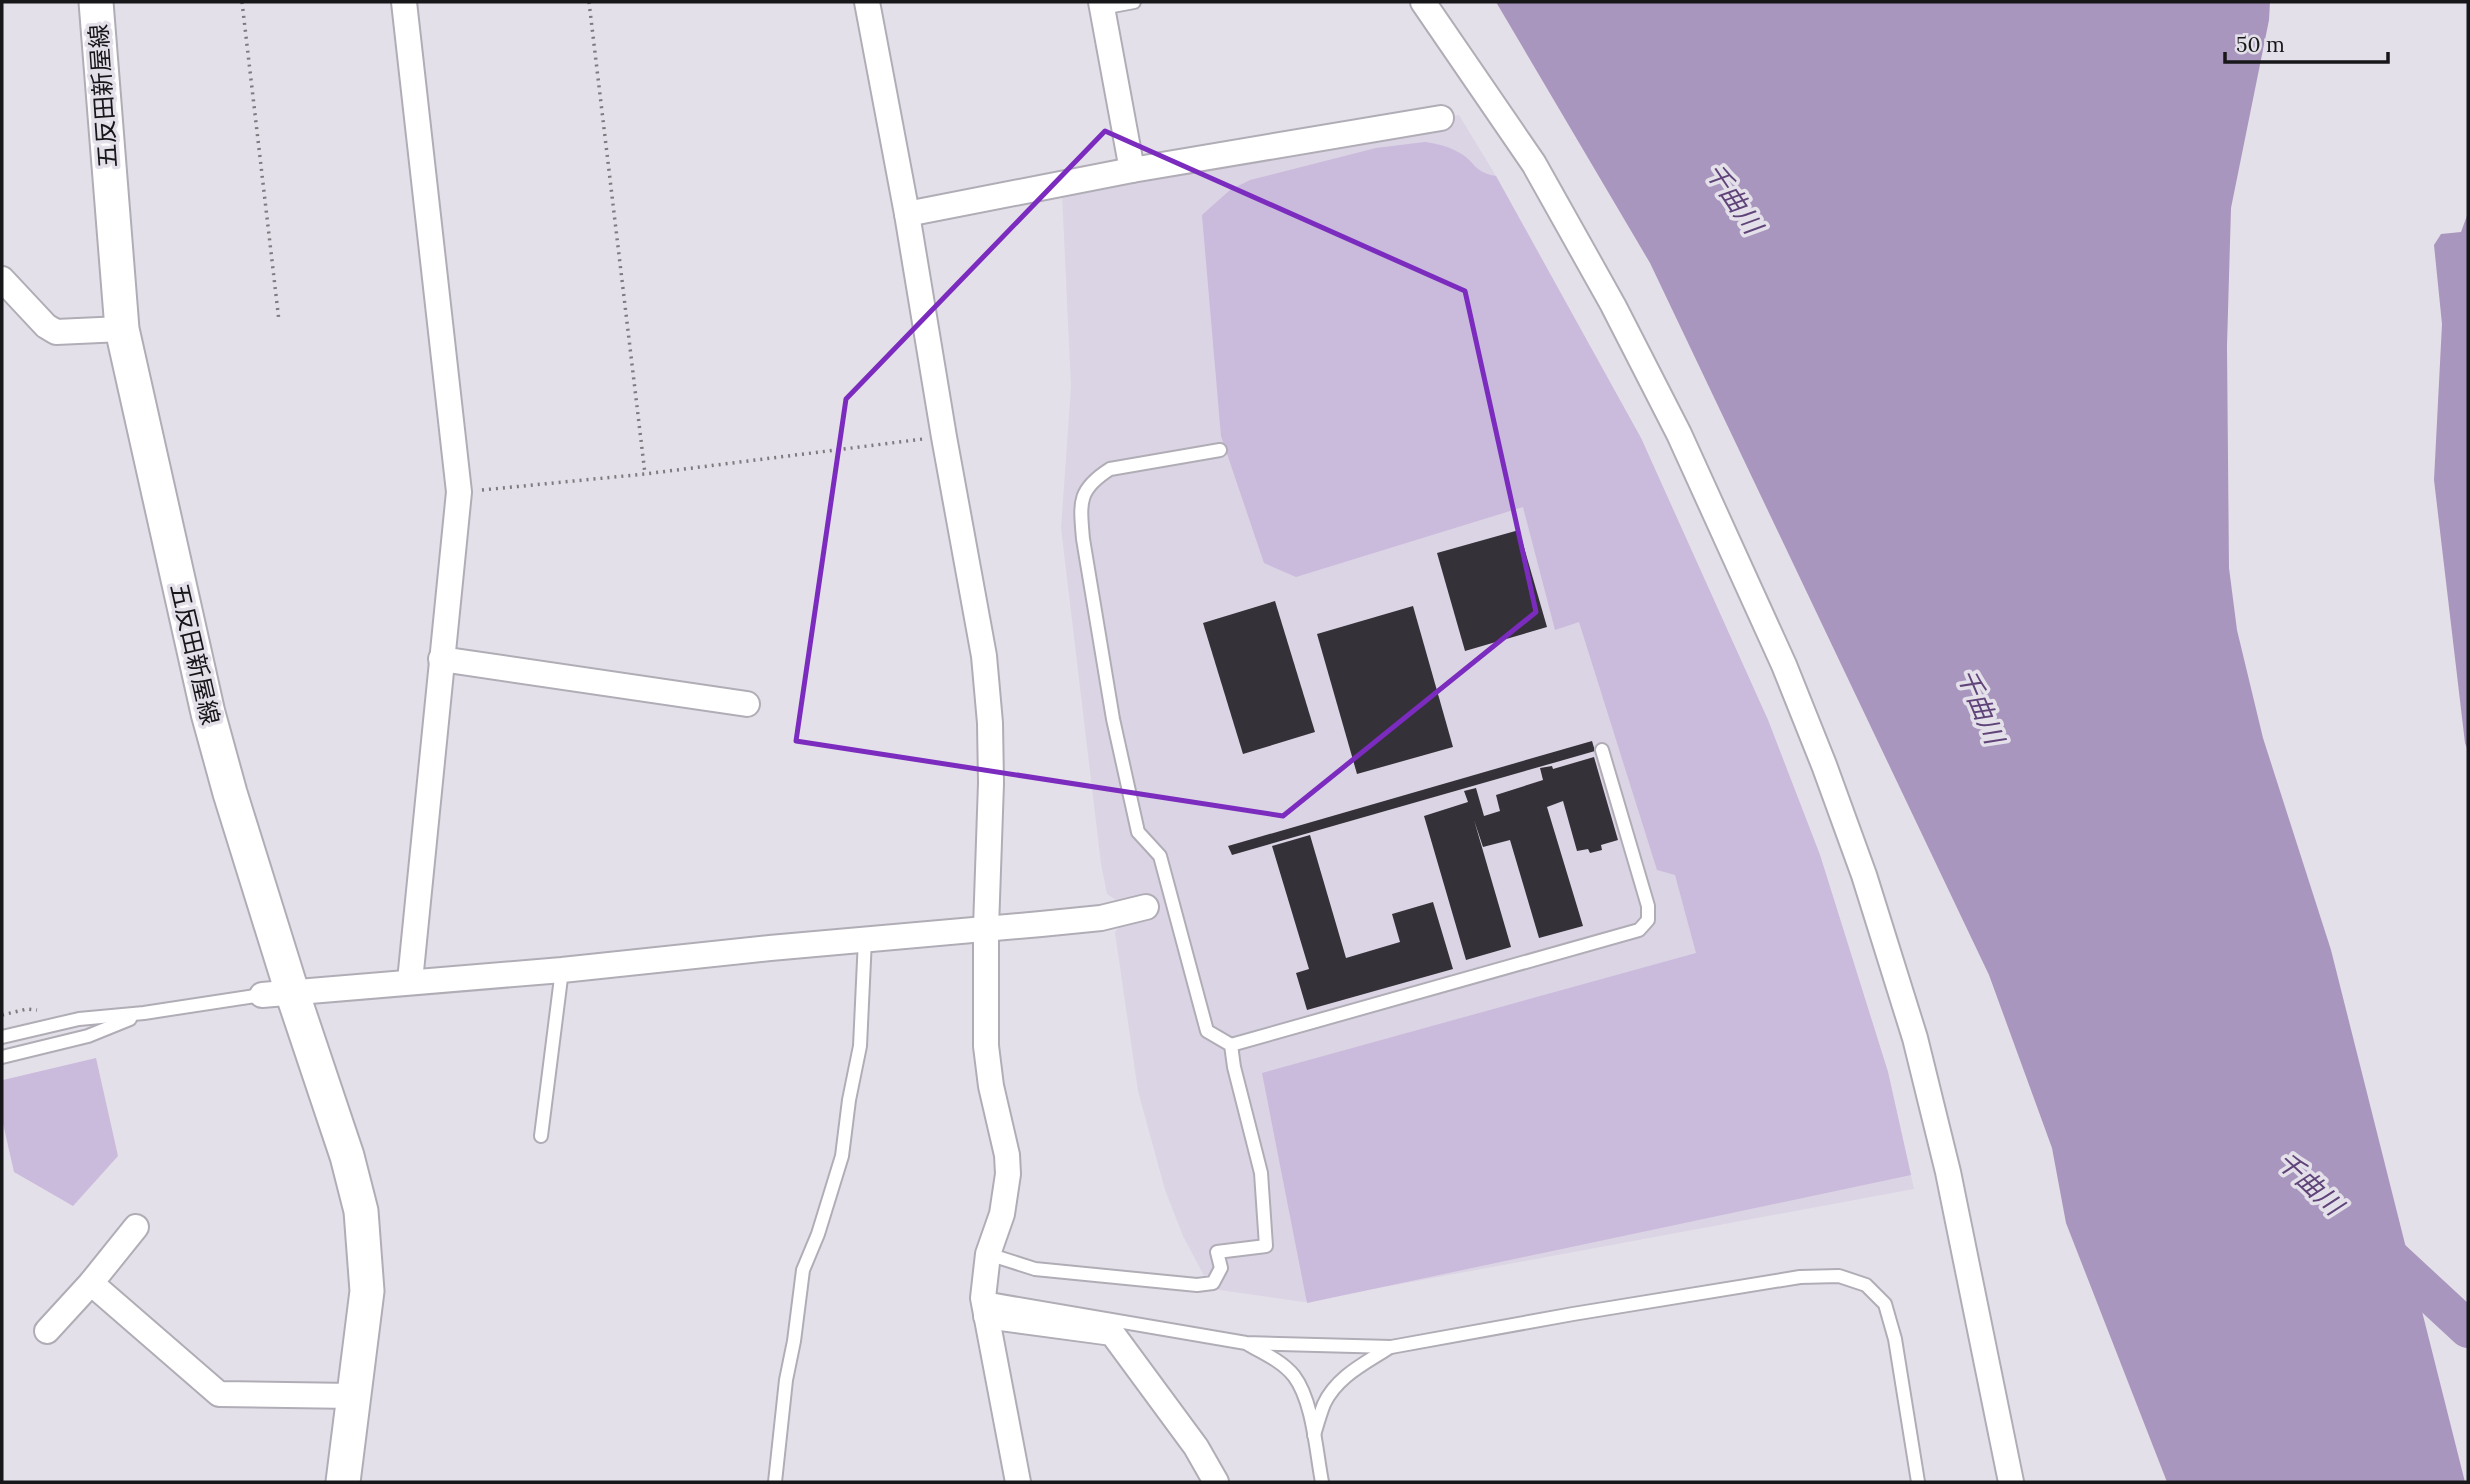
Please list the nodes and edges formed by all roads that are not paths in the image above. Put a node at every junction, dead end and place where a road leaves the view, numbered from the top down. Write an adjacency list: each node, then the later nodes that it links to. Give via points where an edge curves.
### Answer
1 (96, 2): 11 (street, 五反田新屋線)
2 (404, 2): 13 (street, via 459,492)
3 (867, 2): 9 (street)
4 (1134, 2): 6 (lane)
5 (1423, 2): 43 (street, via 1534,164 1613,305 1685,446 1814,740 1864,875 1915,1038 1948,1172)
6 (1101, 5): 8 (street)
7 (1441, 118): 8 (street)
8 (1132, 170): 9 (street)
9 (907, 214): 18 (street, via 984,656 991,783)
10 (2, 279): 11 (street, via 56,332)
11 (122, 329): 22 (street, 五反田新屋線, via 208,713)
12 (1220, 450): 16 (lane, via 1110,469 1083,493 1081,511 1113,719 1138,832 1160,856)
13 (441, 659): 14 (street); 21 (street)
14 (747, 704)
15 (1602, 750): 25 (lane, via 1648,906 1648,920 1639,930)
16 (1173, 902): 17 (lane); 25 (lane, via 1207,1031)
17 (1146, 907): 18 (street, via 1101,918)
18 (986, 928): 19 (street); 29 (street, via 986,1046 1008,1174 1002,1214)
19 (865, 939): 20 (street); 38 (lane, via 860,1046 842,1156 803,1270)
20 (562, 970): 21 (street); 27 (lane)
21 (410, 981): 22 (street)
22 (277, 993): 23 (lane); 35 (street, 五反田新屋線, via 347,1156 361,1211 367,1291)
23 (144, 1013): 24 (lane, via 79,1019); 26 (lane, via 88,1036)
24 (2, 1037)
25 (1231, 1045): 29 (lane, via 1261,1173 1266,1246 1217,1252 1221,1268 1213,1283 1197,1285 1035,1269)
26 (2, 1058)
27 (541, 1136)
28 (136, 1227): 30 (street)
29 (988, 1254): 31 (street)
30 (91, 1283): 32 (street); 35 (street, via 219,1394)
31 (985, 1307): 33 (lane); 39 (street); 40 (street, via 1112,1333 1196,1447)
32 (47, 1331)
33 (1245, 1343): 34 (lane); 36 (lane, via 1273,1357 1294,1376)
34 (1391, 1347): 36 (lane, via 1333,1389); 42 (lane, via 1800,1277 1839,1276 1866,1286 1885,1304)
35 (353, 1396): 37 (street, 五反田新屋線)
36 (1314, 1436): 41 (lane)
37 (343, 1482)
38 (775, 1482)
39 (1018, 1482)
40 (1216, 1482)
41 (1322, 1482)
42 (1918, 1482)
43 (2011, 1482)

